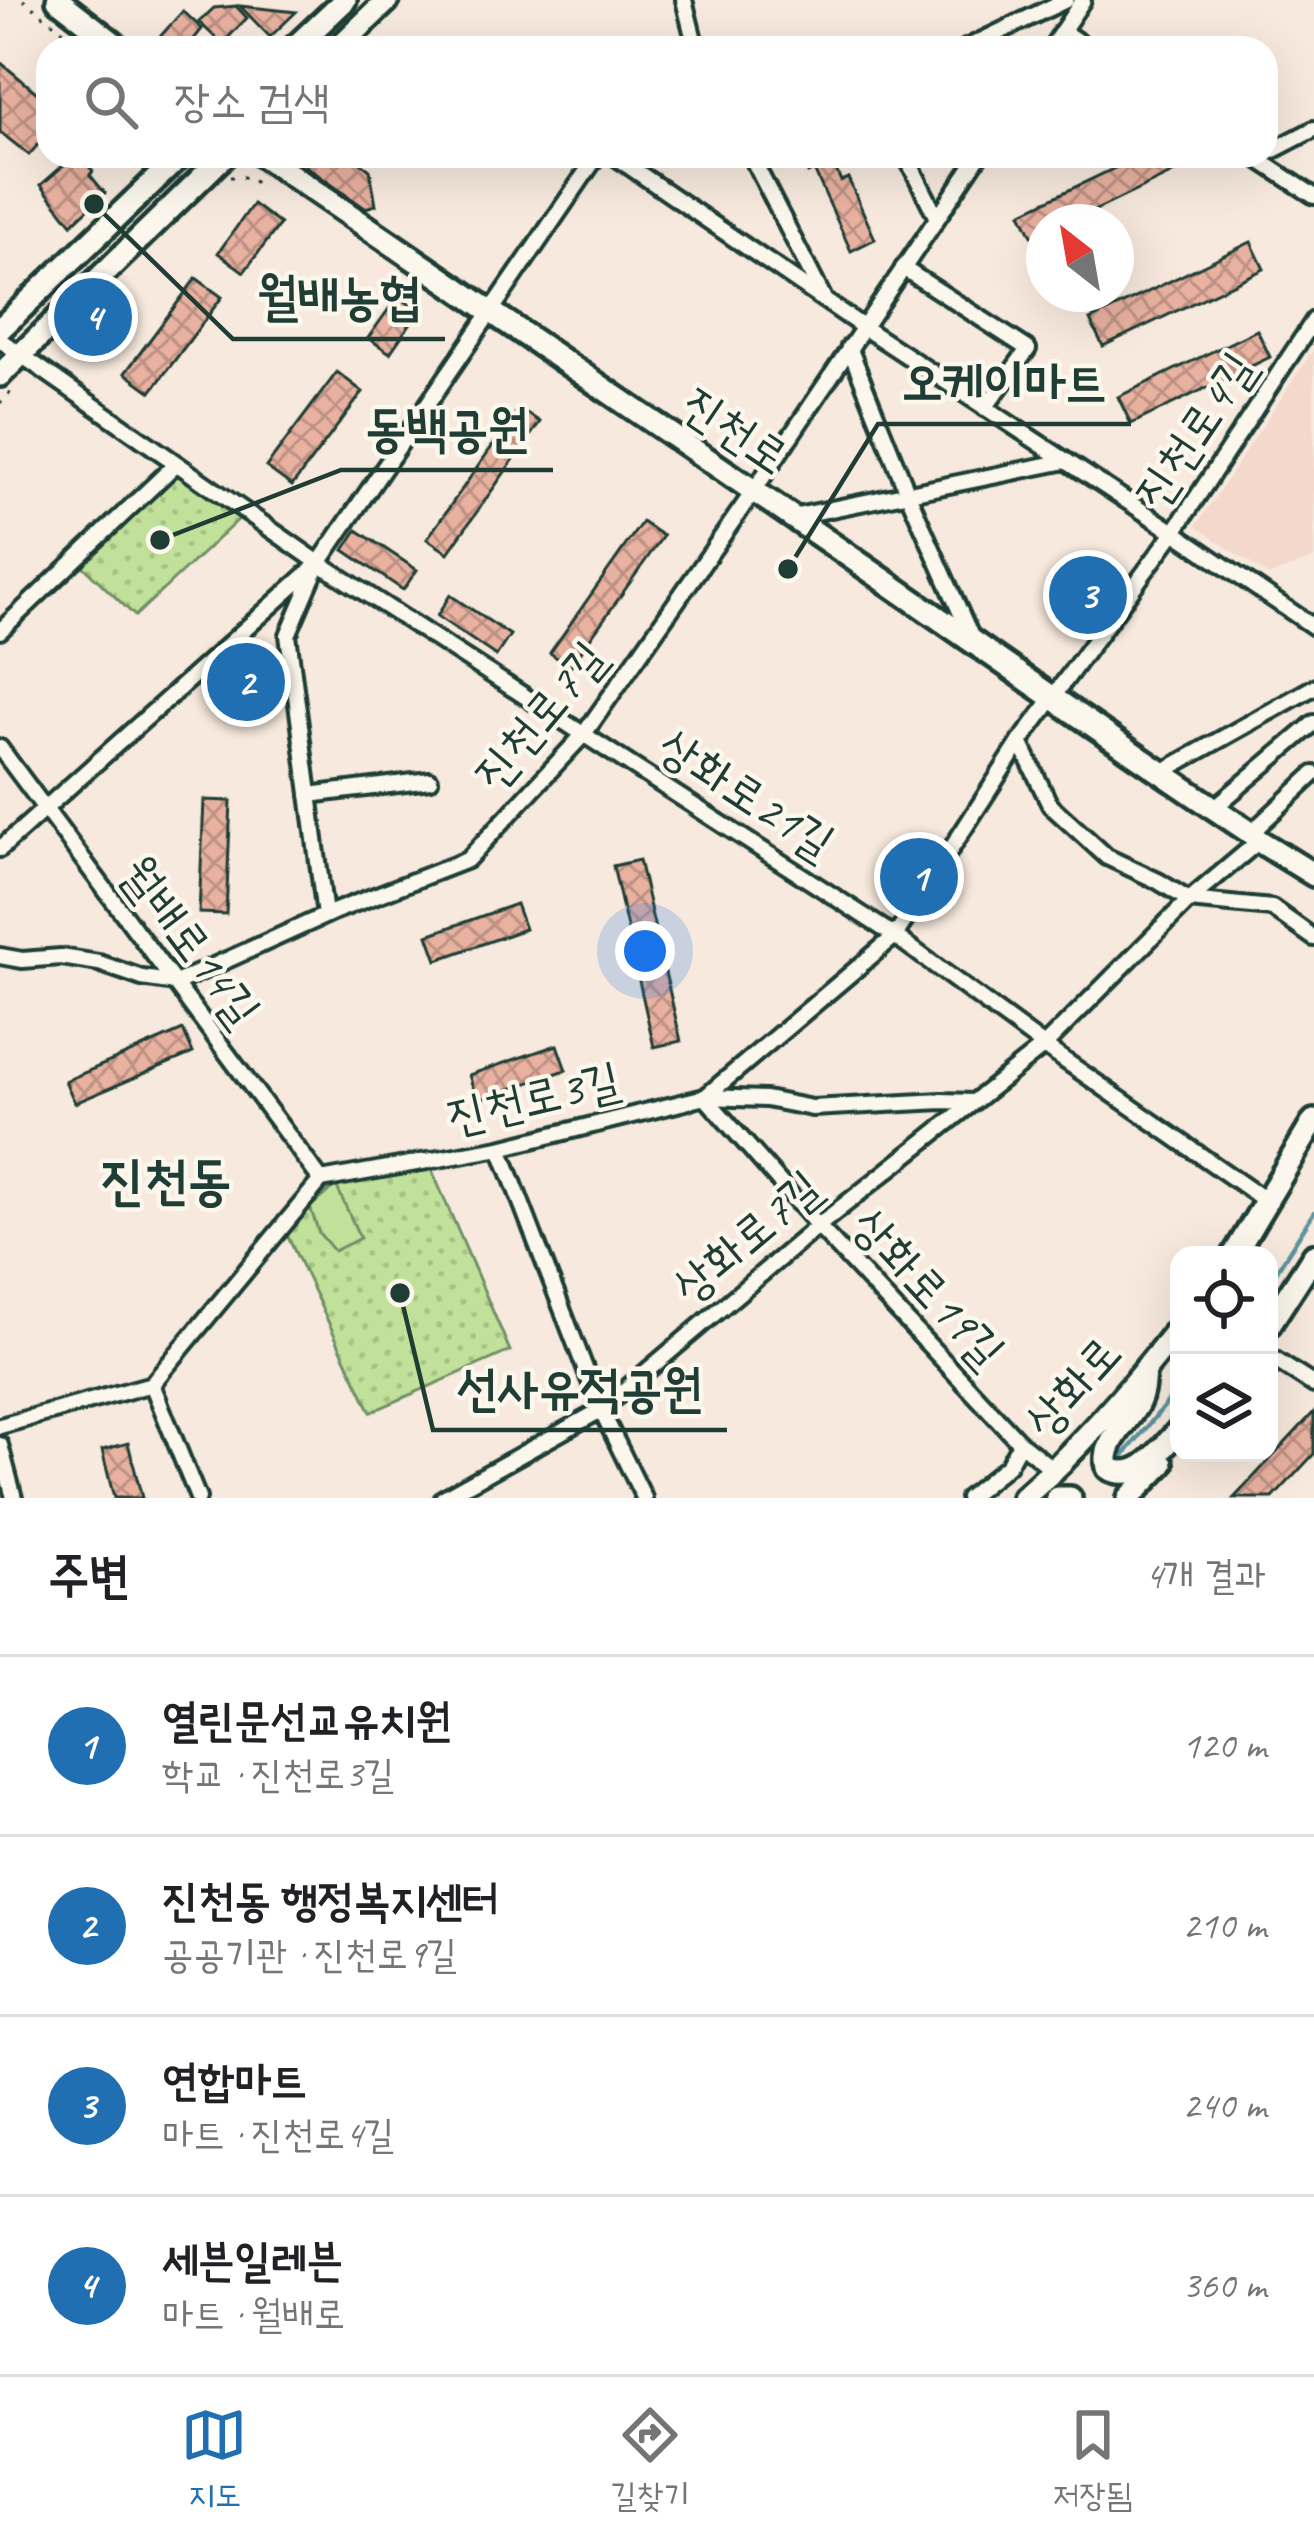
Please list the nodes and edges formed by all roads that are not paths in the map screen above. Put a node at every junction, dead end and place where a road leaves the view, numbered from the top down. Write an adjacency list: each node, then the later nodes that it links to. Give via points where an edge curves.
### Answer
1 (58, 0): 8 (main road)
2 (345, 0): 9 (main road)
3 (388, 0): 10 (main road)
4 (684, 0): 11 (street)
5 (1066, 0): 12 (street)
6 (1083, 0): 7 (street)
7 (1062, 31): 13 (street); 14 (street)
8 (104, 36)
9 (307, 36)
10 (350, 36)
11 (693, 36)
12 (991, 36)
13 (1059, 36)
14 (1070, 36)
15 (1314, 129): 16 (street)
16 (1278, 147)
17 (167, 168): 33 (main road)
18 (212, 168): 36 (main road)
19 (280, 168): 30 (main road, 진천로)
20 (589, 168): 30 (street)
21 (631, 168): 29 (street)
22 (757, 168): 29 (street)
23 (912, 168): 27 (street)
24 (971, 168): 27 (street, 진천로7길)
25 (1276, 168): 26 (street)
26 (1314, 196)
27 (937, 218): 28 (street, 진천로7길)
28 (903, 268): 32 (street, 진천로7길); 38 (street, via 1028,350)
29 (826, 302): 32 (street)
30 (489, 313): 41 (main road, 진천로); 45 (street)
31 (1314, 320): 44 (street, 진천로4길)
32 (862, 327): 35 (street, 진천로7길); 38 (street)
33 (0, 328)
34 (0, 340): 36 (street, 상화로21길)
35 (849, 347): 41 (street, 진천로7길); 42 (street)
36 (21, 356): 37 (main road); 40 (street, 상화로21길)
37 (0, 375)
38 (985, 408): 39 (street)
39 (1066, 461): 42 (street); 44 (street)
40 (176, 464): 45 (street, 상화로21길); 47 (street)
41 (753, 492): 43 (main road, 진천로); 52 (street, 진천로7길)
42 (908, 494): 43 (street); 48 (street)
43 (792, 517): 48 (main road, 진천로)
44 (1174, 532): 46 (street); 50 (street, 진천로4길)
45 (319, 563): 52 (street, 상화로21길); 58 (street, via 288,634); 60 (street)
46 (1314, 627)
47 (0, 631)
48 (974, 645): 50 (main road, 진천로)
49 (1314, 686): 55 (street)
50 (1052, 698): 53 (street, 진천로3길); 55 (main road, 진천로)
51 (1314, 723): 59 (street)
52 (584, 734): 65 (street, 진천로7길, via 467,860); 66 (street, 상화로21길)
53 (1021, 742): 64 (street, via 1050,805 1107,856); 66 (street, 진천로3길)
54 (0, 748): 60 (street, 월배로14길)
55 (1162, 772): 59 (main road, 진천로)
56 (1314, 774): 61 (street, 상화로7길)
57 (430, 779): 58 (street, 진천로7길)
58 (309, 795): 65 (street)
59 (1214, 808): 61 (main road, 진천로)
60 (44, 809): 62 (street); 69 (street, 월배로14길)
61 (1255, 837): 63 (main road, 진천로); 64 (street, 상화로7길)
62 (0, 849)
63 (1314, 875)
64 (1189, 900): 67 (street, via 1272,908); 70 (street, 상화로7길)
65 (325, 915): 69 (street, 진천로7길)
66 (895, 936): 70 (street, 상화로21길); 71 (street, 진천로3길)
67 (1314, 938)
68 (0, 956): 69 (street, via 61,957)
69 (176, 983): 75 (street, 월배로14길)
70 (1043, 1046): 72 (street, 상화로7길); 76 (street, 상화로21길)
71 (705, 1096): 72 (street, 상화로7길, via 812,1108); 74 (street, 진천로3길); 77 (street, 상화로19길)
72 (973, 1102): 77 (street, 상화로7길)
73 (1314, 1121): 76 (main road)
74 (500, 1148): 75 (street, 진천로3길); 86 (street)
75 (321, 1180): 84 (street)
76 (1267, 1201): 78 (main road)
77 (818, 1226): 86 (street, 상화로7길); 89 (street, 상화로19길)
78 (1240, 1246)
79 (1314, 1255): 80 (main road)
80 (1278, 1311)
81 (1170, 1339): 83 (main road, 상화로)
82 (1278, 1362): 85 (street)
83 (1144, 1372): 88 (main road, via 1142,1397 1107,1449 1108,1468 1135,1472); 92 (main road, 상화로)
84 (152, 1384): 87 (street); 94 (street)
85 (1314, 1385)
86 (601, 1410): 95 (street, 상화로7길); 96 (street)
87 (0, 1426)
88 (1170, 1439)
89 (1020, 1443): 92 (street, 상화로19길); 97 (street, via 1008,1465)
90 (0, 1445): 93 (street)
91 (1170, 1455): 101 (main road)
92 (1054, 1470): 98 (main road, 상화로)
93 (14, 1498)
94 (198, 1498)
95 (443, 1498)
96 (644, 1498)
97 (968, 1498)
98 (1023, 1498)
99 (1057, 1498): 100 (main road)
100 (1070, 1498)
101 (1129, 1498)

